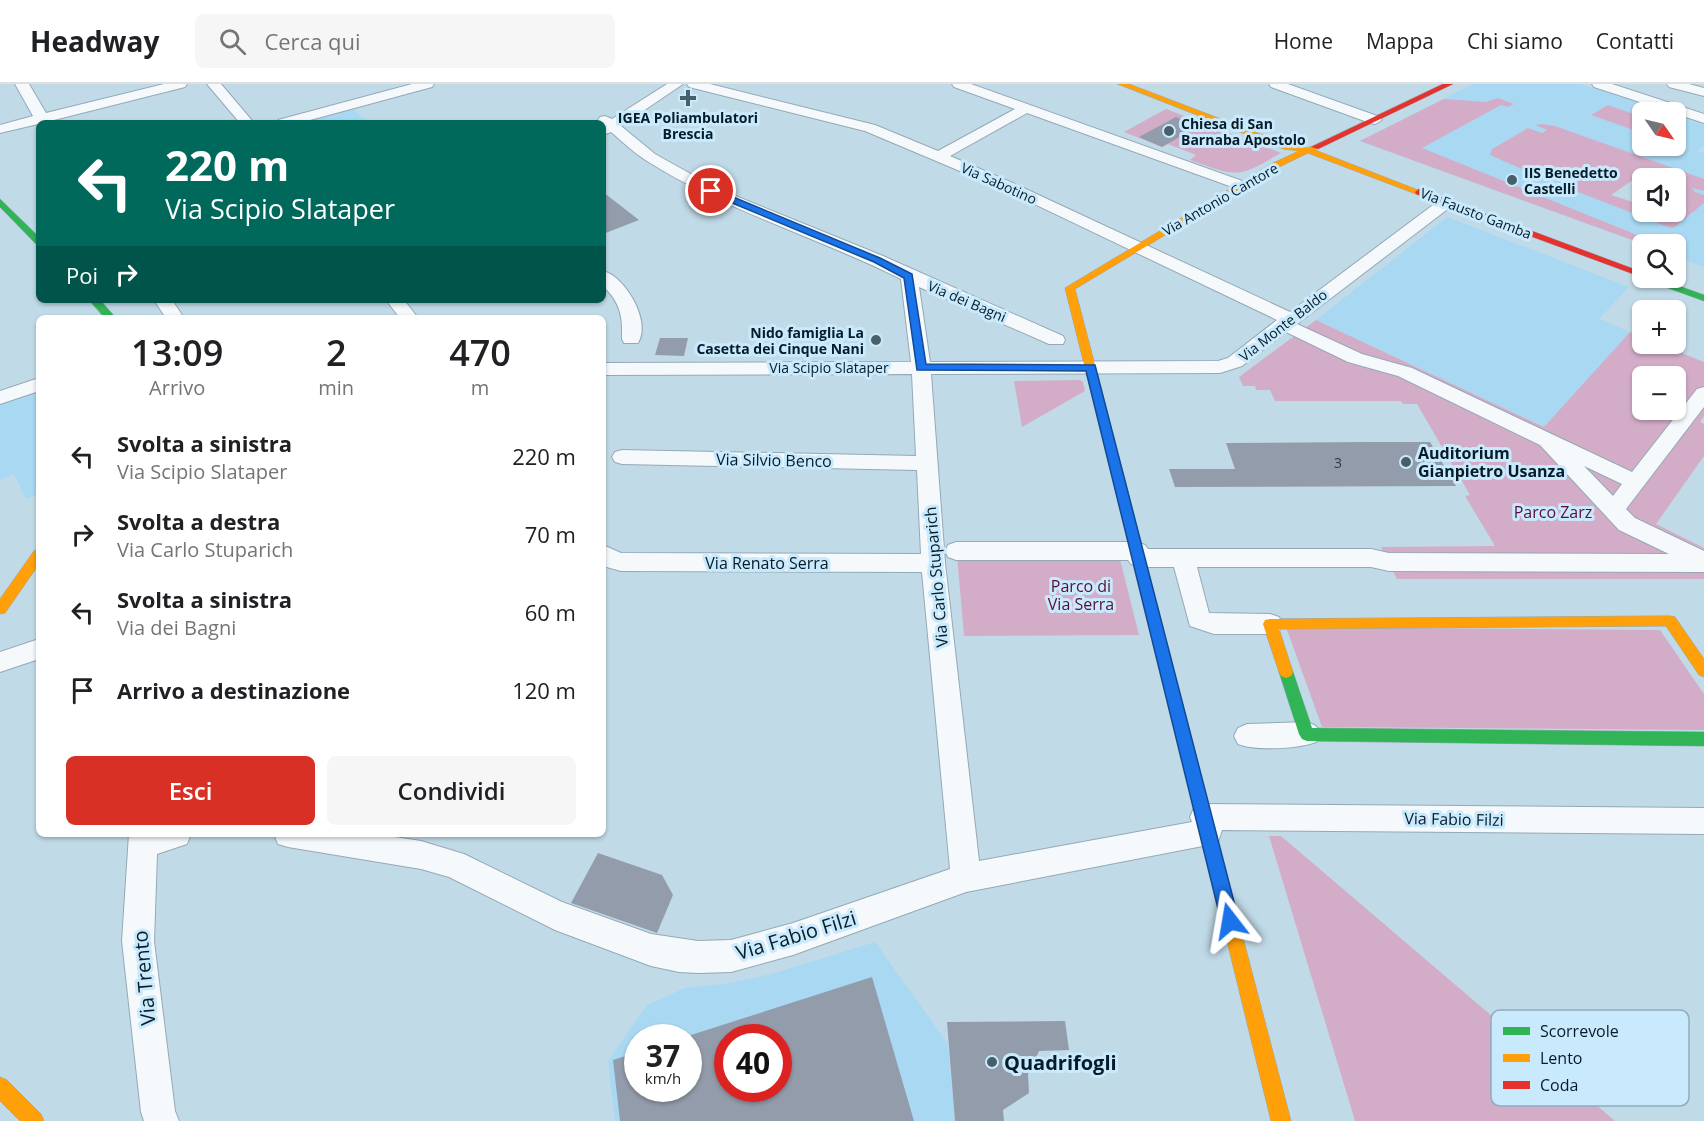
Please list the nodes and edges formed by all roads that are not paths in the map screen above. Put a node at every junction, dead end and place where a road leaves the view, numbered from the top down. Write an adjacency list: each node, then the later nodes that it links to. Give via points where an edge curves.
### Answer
1 (22, 84): 20 (street)
2 (180, 84): 21 (street)
3 (214, 84): 22 (street)
4 (369, 84): 16 (street)
5 (427, 84): 16 (street)
6 (676, 84): 26 (street, Via dei Bagni)
7 (694, 84): 31 (street, Via Sabotino, via 870,129)
8 (959, 84): 17 (street)
9 (1122, 84): 30 (street, via 1287,147)
10 (1141, 84): 30 (street, via 1296,142)
11 (1276, 84): 24 (street)
12 (1449, 84): 24 (street, Via Antonio Cantore)
13 (1599, 84): 19 (street)
14 (1674, 84): 15 (street)
15 (1704, 92)
16 (381, 96): 23 (street)
17 (1012, 103): 18 (street); 31 (street)
18 (1026, 108): 31 (street); 33 (street)
19 (1704, 119)
20 (42, 120)
21 (47, 120)
22 (244, 120)
23 (294, 120)
24 (1375, 120): 30 (street, Via Antonio Cantore)
25 (36, 122): 28 (street)
26 (606, 124)
27 (606, 126): 32 (street, Via dei Bagni)
28 (0, 129)
29 (606, 140): 32 (street, Via dei Bagni)
30 (1310, 151): 33 (street, Via Antonio Cantore); 35 (street, Via Fausto Gamba)
31 (931, 154): 37 (street, Via Sabotino)
32 (650, 157): 39 (street, Via dei Bagni, via 711,191)
33 (1240, 185): 37 (street, Via Antonio Cantore)
34 (0, 202): 36 (street)
35 (1447, 202): 38 (street, Via Fausto Gamba); 47 (street, Via Monte Baldo)
36 (36, 239)
37 (1137, 247): 47 (street, Via Sabotino); 51 (street, Via Antonio Cantore, via 1070,288)
38 (1632, 271)
39 (909, 276): 49 (street, Via dei Bagni); 50 (street, Via Carlo Stuparich)
40 (606, 279): 48 (street, via 626,299 633,324)
41 (1676, 288): 42 (street)
42 (1704, 298)
43 (97, 303): 45 (street)
44 (397, 303): 46 (street)
45 (108, 315)
46 (407, 315)
47 (1287, 321): 51 (street, Via Monte Baldo, via 1235,362 1220,367); 56 (street, Via Sabotino, via 1355,358 1405,372)
48 (631, 339)
49 (1056, 340)
50 (921, 367): 51 (street, Via Scipio Slataper); 52 (street, Via Scipio Slataper); 58 (street, Via Carlo Stuparich)
51 (1091, 368): 62 (street)
52 (606, 369)
53 (36, 385): 55 (street)
54 (1704, 393): 59 (street)
55 (0, 399)
56 (1547, 440): 59 (street, Via Sabotino); 60 (street)
57 (622, 457): 58 (street, Via Silvio Benco)
58 (927, 463): 67 (street, Via Carlo Stuparich)
59 (1636, 482): 60 (street)
60 (1613, 511): 66 (street, via 1627,524)
61 (956, 551): 62 (street)
62 (1138, 554): 65 (street); 77 (street)
63 (36, 558): 68 (street)
64 (606, 558): 67 (street, Via Renato Serra, via 621,562)
65 (1183, 558): 66 (street); 69 (street, via 1200,619 1214,624)
66 (1704, 562)
67 (933, 563): 80 (street, Via Carlo Stuparich)
68 (0, 609)
69 (1270, 624): 72 (street, via 1670,621); 73 (street)
70 (36, 650): 71 (street)
71 (0, 662)
72 (1704, 671)
73 (1307, 734): 74 (street); 75 (street)
74 (1247, 736)
75 (1704, 740)
76 (1704, 821): 77 (street, Via Fabio Filzi)
77 (1206, 824): 80 (street, Via Fabio Filzi); 84 (street)
78 (307, 837): 80 (street, Via Fabio Filzi, via 421,855 453,864 555,915 651,950 688,957 731,956 793,939)
79 (143, 839): 83 (street, Via Trento, via 138,941)
80 (966, 878)
81 (0, 1087): 82 (street)
82 (34, 1121)
83 (162, 1121)
84 (1281, 1121)

